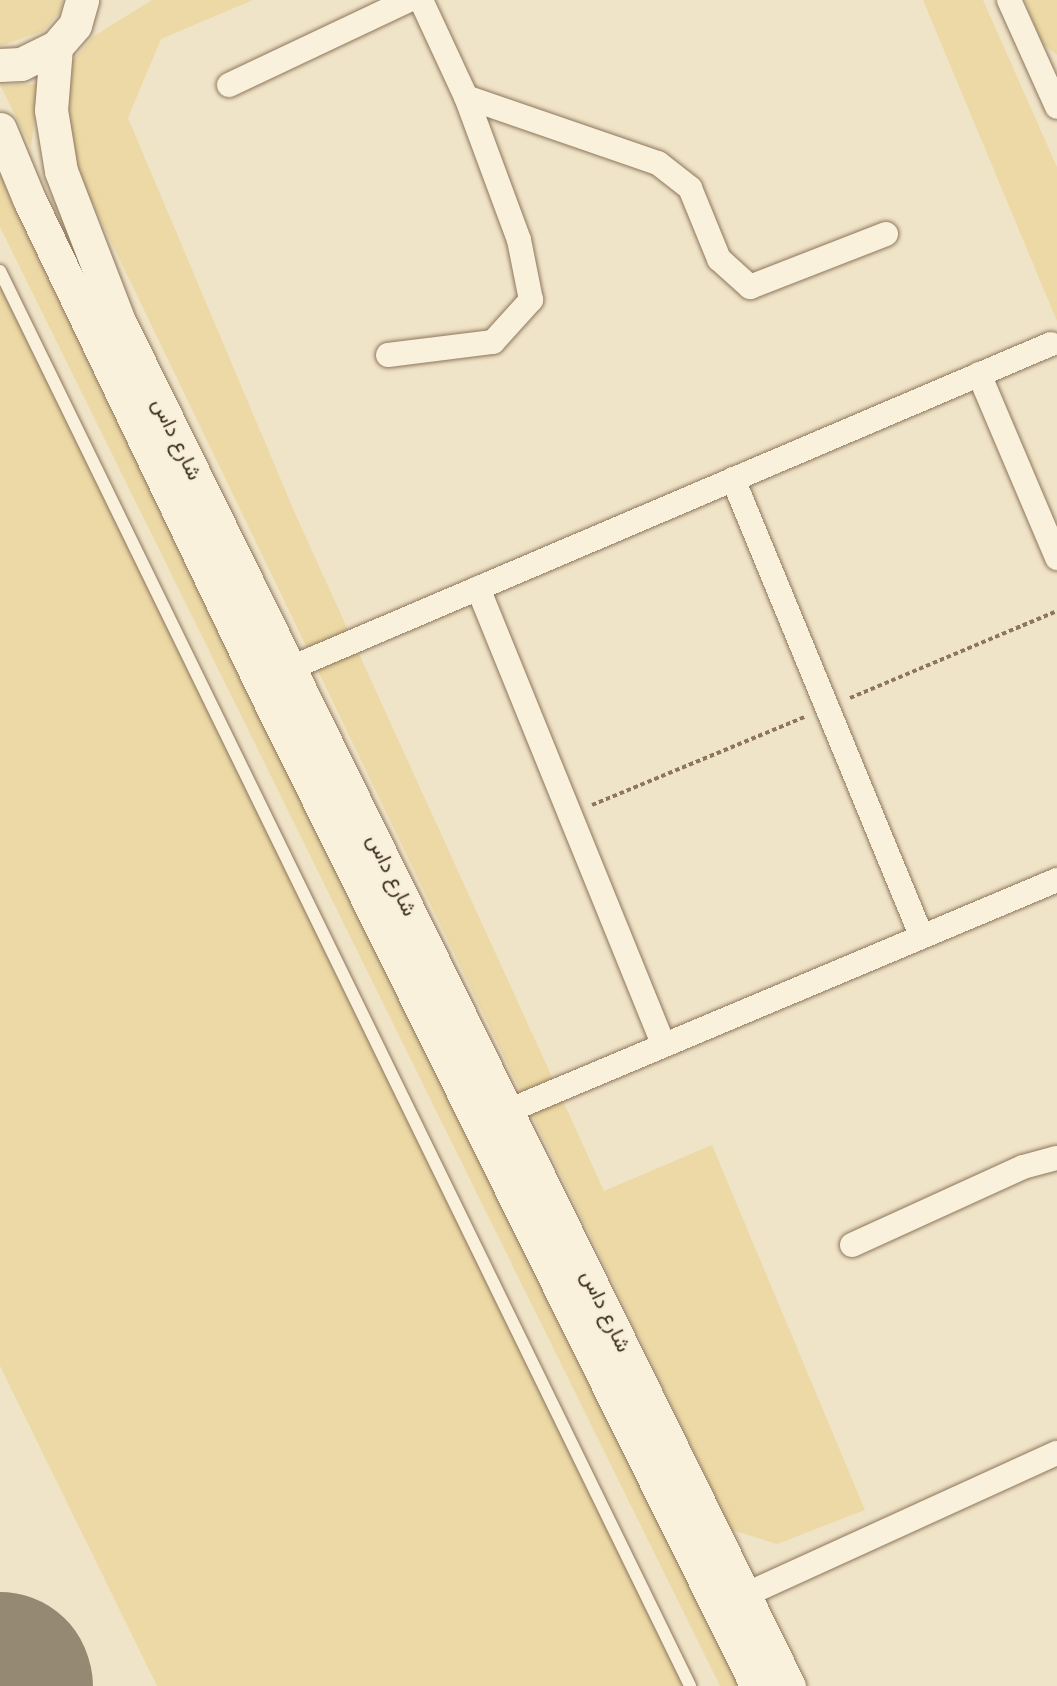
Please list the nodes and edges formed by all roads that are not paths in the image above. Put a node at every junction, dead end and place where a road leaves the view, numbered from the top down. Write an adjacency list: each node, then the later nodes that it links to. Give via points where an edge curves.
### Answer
1 (409, 0): 7 (street)
2 (421, 0): 8 (street)
3 (1009, 0): 9 (street)
4 (90, 5): 5 (street)
5 (56, 47): 6 (street, via 21,64); 19 (street, شارع داس, via 50,79 54,141 82,231 118,319)
6 (0, 65)
7 (229, 85)
8 (466, 97): 11 (street, via 658,163 690,188 719,259 750,287); 14 (street, via 519,240 531,300 493,342)
9 (1057, 107)
10 (0, 129): 29 (street, شارع داس, via 29,199 264,690)
11 (885, 234)
12 (0, 271): 28 (lane)
13 (1051, 344): 15 (street)
14 (388, 355)
15 (979, 374): 16 (street); 17 (street)
16 (733, 480): 18 (street); 21 (street)
17 (1056, 554)
18 (478, 588): 19 (street); 22 (street)
19 (291, 668): 23 (street, شارع داس)
20 (1057, 880): 21 (street)
21 (922, 937): 22 (street)
22 (664, 1045): 23 (street)
23 (508, 1111): 27 (street, شارع داس)
24 (1057, 1158): 25 (street, via 1023,1167)
25 (852, 1245)
26 (1057, 1453): 27 (street)
27 (745, 1595): 30 (street, شارع داس)
28 (690, 1686)
29 (757, 1686)
30 (789, 1686)

